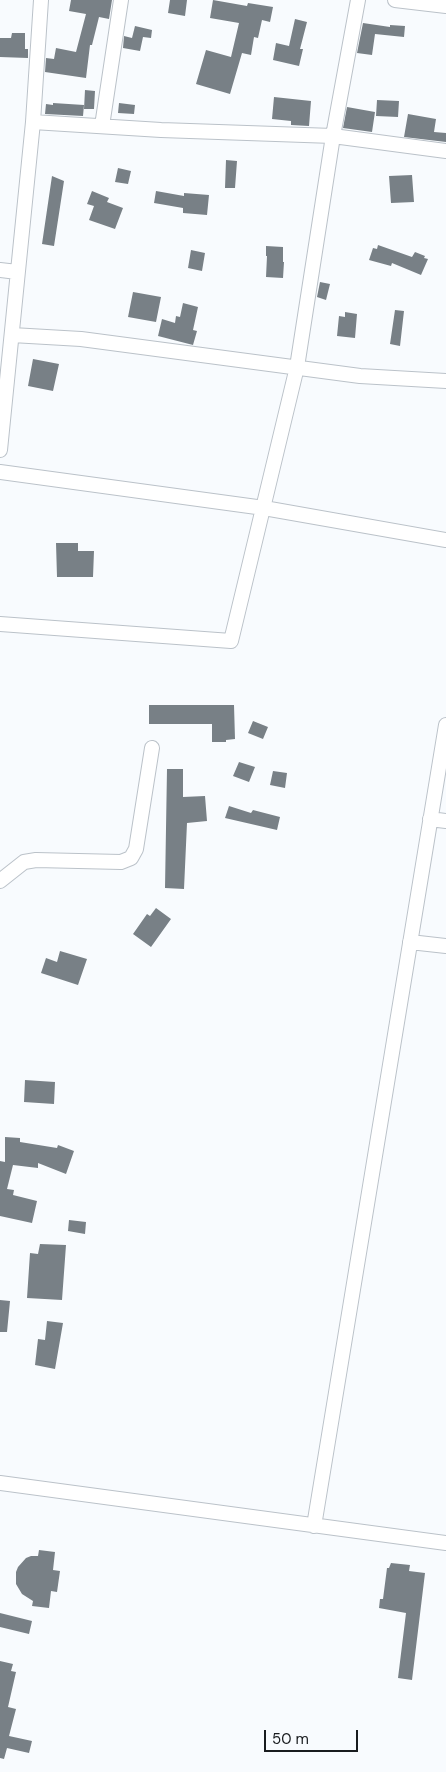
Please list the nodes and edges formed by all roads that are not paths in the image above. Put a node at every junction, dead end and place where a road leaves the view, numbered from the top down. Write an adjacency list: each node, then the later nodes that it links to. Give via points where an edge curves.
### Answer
1 (41, 0): 6 (street)
2 (121, 0): 7 (street)
3 (358, 0): 8 (street)
4 (395, 0): 5 (street)
5 (446, 6)
6 (33, 122): 7 (street); 11 (street)
7 (102, 126): 8 (street)
8 (333, 136): 9 (street); 13 (street)
9 (446, 151)
10 (0, 270): 11 (street)
11 (17, 272): 12 (street)
12 (12, 335): 13 (street, via 81,339); 15 (street)
13 (297, 368): 14 (street, via 360,376); 17 (street)
14 (446, 380)
15 (0, 450)
16 (0, 472): 17 (street)
17 (264, 508): 18 (street); 19 (street, via 231,641)
18 (446, 540)
19 (0, 624)
20 (446, 725): 22 (street)
21 (152, 748): 24 (street, via 136,849 131,858 121,862 24,862)
22 (430, 819): 23 (street); 25 (street)
23 (446, 821)
24 (0, 881)
25 (410, 942): 26 (street); 28 (street)
26 (446, 946)
27 (0, 1483): 28 (street)
28 (314, 1526): 29 (street)
29 (446, 1544)

